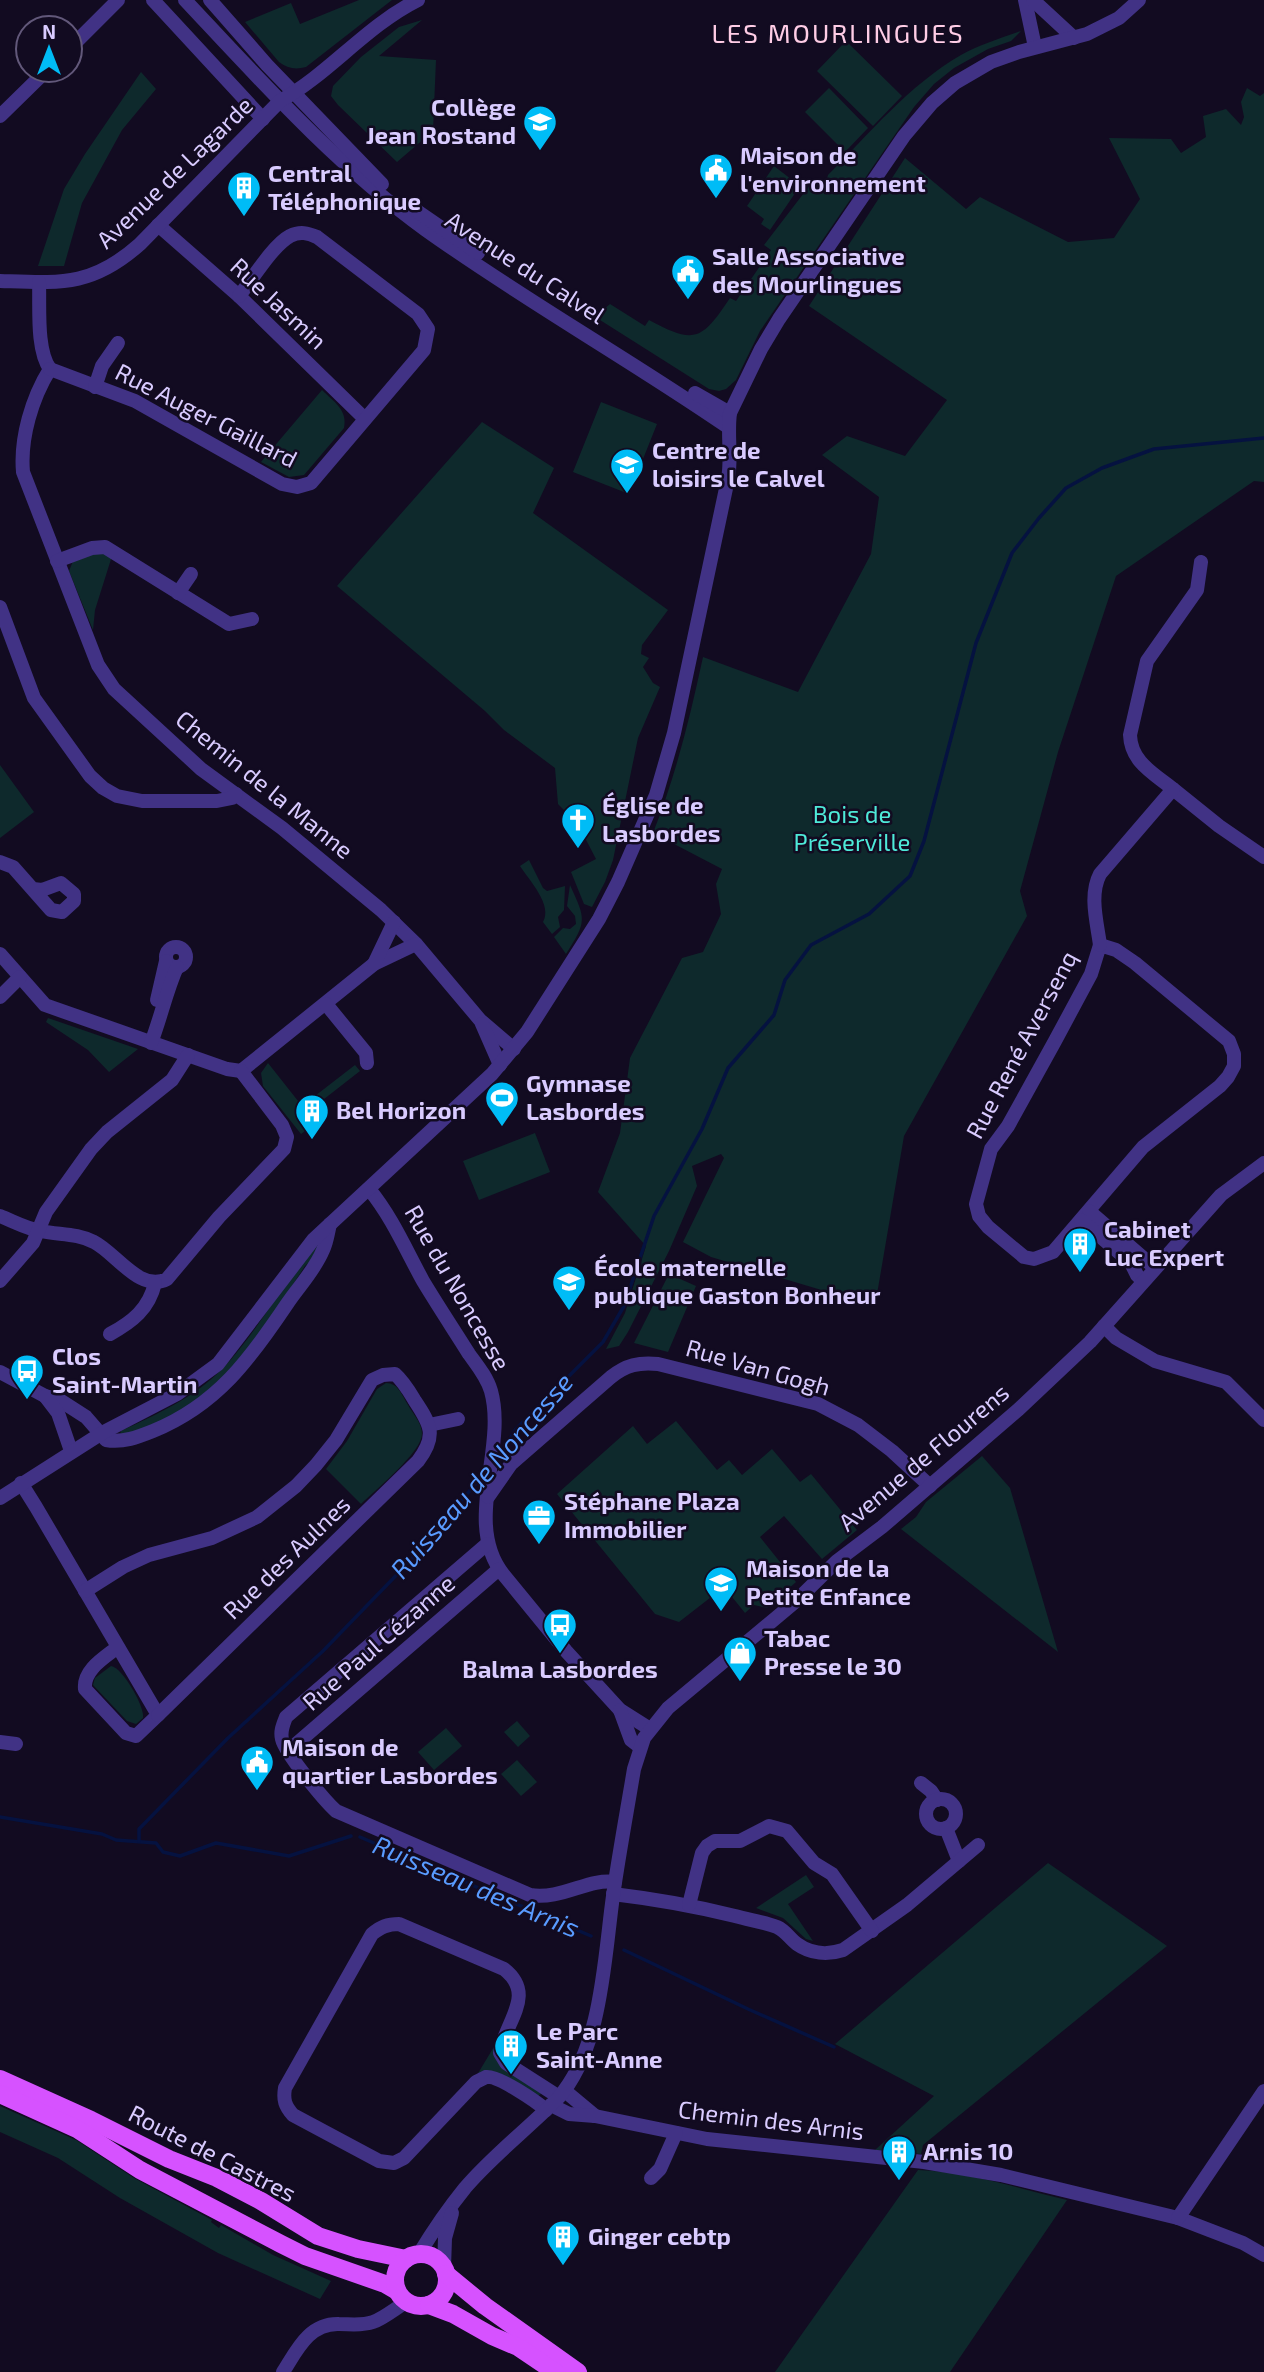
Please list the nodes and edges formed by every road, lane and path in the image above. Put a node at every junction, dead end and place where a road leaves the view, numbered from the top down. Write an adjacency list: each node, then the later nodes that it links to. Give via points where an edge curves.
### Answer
1 (118, 0): 9 (street)
2 (153, 0): 16 (street)
3 (185, 0): 14 (street, Avenue du Calvel)
4 (210, 0): 13 (street, Avenue du Calvel)
5 (418, 0): 13 (street, Avenue de Lagarde, via 367,33)
6 (1025, 0): 11 (street)
7 (1032, 0): 10 (street)
8 (1139, 0): 10 (street, via 1119,18)
9 (84, 34)
10 (1074, 38): 11 (street)
11 (1035, 47): 25 (street, via 977,69 943,93 917,120 779,319)
12 (33, 84): 15 (street)
13 (294, 93): 14 (street, Avenue de Lagarde); 25 (street, Avenue du Calvel, via 377,180 416,211)
14 (280, 101): 16 (street, Avenue de Lagarde); 25 (street, Avenue du Calvel, via 425,230)
15 (0, 116)
16 (263, 119): 17 (street, Avenue de Lagarde)
17 (158, 225): 19 (street, Avenue de Lagarde, via 109,268 84,279); 20 (street, Rue Jasmin)
18 (0, 281): 19 (street, Avenue de Lagarde)
19 (40, 282): 22 (street, via 42,351)
20 (239, 296): 24 (street, Rue Jasmin); 24 (street, Rue Auger Gaillard, via 279,245 304,232 317,237 418,314 428,329 424,350)
21 (118, 343): 23 (street, Rue Auger Gaillard, via 102,366)
22 (50, 369): 23 (street, Rue Auger Gaillard); 26 (street, Chemin de la Manne, via 35,399 22,457 23,472)
23 (95, 387): 24 (street, Rue Auger Gaillard, via 135,401 282,484 297,487 311,482)
24 (365, 418)
25 (729, 420): 50 (street, via 728,480 662,778 599,919)
26 (57, 561): 29 (street, via 105,547); 32 (street, Chemin de la Manne, via 110,684)
27 (1200, 562): 33 (street, via 1197,590 1147,661 1130,735 1137,761)
28 (191, 574): 29 (street)
29 (178, 593): 31 (street, via 229,624)
30 (0, 607): 35 (street, via 34,698 90,776 103,788 129,799)
31 (252, 619)
32 (217, 781): 34 (street, Chemin de la Manne); 35 (street)
33 (1173, 789): 36 (street); 41 (street, via 1096,882)
34 (236, 794): 35 (street, via 225,800); 39 (street, Chemin de la Manne)
35 (197, 799)
36 (1264, 857)
37 (0, 862): 38 (street, via 13,867)
38 (33, 889)
39 (394, 922): 40 (street, Chemin de la Manne); 44 (street)
40 (416, 944): 44 (street); 48 (street, Chemin de la Manne)
41 (1100, 945): 58 (street, Rue René Aversenq, via 1135,963 1229,1041 1234,1066 1220,1086 1143,1147); 58 (street, Rue René Aversenq, via 1091,974 986,1160 976,1204 988,1227 1024,1257 1034,1259 1053,1252)
42 (0, 954): 45 (street)
43 (171, 964): 49 (street, via 156,1007 158,1021)
44 (374, 964): 47 (street)
45 (20, 977): 46 (street); 49 (street, via 45,1005)
46 (0, 997)
47 (326, 1004): 52 (street, via 366,1053); 54 (street)
48 (480, 1020): 50 (street, Chemin de la Manne); 53 (street, Chemin de la Manne)
49 (151, 1043): 51 (street)
50 (513, 1049): 53 (street)
51 (188, 1055): 54 (street); 60 (street, via 172,1080 91,1149 46,1212)
52 (368, 1063)
53 (500, 1065): 56 (street)
54 (241, 1071): 64 (street, via 282,1125 287,1137 284,1149 167,1279)
55 (1264, 1163): 61 (street, Avenue de Flourens, via 1221,1195)
56 (369, 1189): 59 (street); 76 (street, Rue du Noncesse, via 488,1384 494,1407)
57 (0, 1216): 60 (street)
58 (1085, 1216): 61 (street); 63 (street)
59 (330, 1223): 72 (street, via 218,1364 177,1394); 72 (street, via 312,1270 240,1370 206,1401 155,1430 126,1440 107,1440)
60 (40, 1231): 62 (street); 64 (street, via 94,1242 144,1280)
61 (1155, 1268): 63 (street, Avenue de Flourens)
62 (0, 1281)
63 (1143, 1281): 65 (street, Avenue de Flourens)
64 (155, 1283): 66 (street, via 141,1312)
65 (1104, 1326): 70 (street, via 1155,1361 1226,1382); 75 (street, Avenue de Flourens)
66 (110, 1334)
67 (0, 1372): 68 (street)
68 (45, 1396): 72 (street, via 86,1417); 73 (street, via 58,1413)
69 (458, 1419): 71 (street)
70 (1264, 1420)
71 (429, 1425): 80 (street, via 395,1374 372,1380 336,1440 278,1503 212,1538 149,1555); 83 (street, Rue des Aulnes, via 429,1445 418,1461)
72 (102, 1433): 73 (street)
73 (71, 1451): 74 (street)
74 (21, 1483): 77 (street); 80 (street)
75 (930, 1486): 76 (street, Rue Van Gogh, via 858,1425 818,1404 658,1364 634,1364 622,1368 511,1464); 84 (street, Avenue de Flourens, via 836,1561 795,1602 668,1708)
76 (488, 1495): 78 (street, Rue du Noncesse)
77 (0, 1496)
78 (488, 1544): 79 (street); 88 (street, Rue Paul Cézanne, via 286,1717 282,1736)
79 (499, 1569): 82 (street); 88 (street, Rue Paul Cézanne)
80 (85, 1591): 81 (street)
81 (118, 1647): 83 (street); 83 (street, Rue des Aulnes, via 86,1675 87,1693 130,1735 138,1735)
82 (621, 1710): 84 (street); 87 (street, via 631,1740)
83 (158, 1715)
84 (650, 1729): 87 (street, Avenue de Flourens)
85 (0, 1742): 86 (street)
86 (16, 1744)
87 (640, 1747): 92 (street, Avenue de Flourens)
88 (288, 1751): 92 (street, via 336,1811 530,1895 560,1895 607,1881)
89 (921, 1783): 91 (street, via 937,1800 929,1806 928,1821 936,1828 946,1828)
90 (978, 1845): 91 (street)
91 (959, 1861): 94 (street)
92 (614, 1888): 93 (street); 98 (street, Avenue de Flourens, via 593,2025 579,2066)
93 (689, 1905): 94 (street, via 778,1927 805,1949 825,1954 843,1950); 94 (street, via 707,1846 716,1841 740,1841 761,1829 778,1827 793,1836 814,1863 832,1874)
94 (872, 1931)
95 (0, 2080): 104 (main road, Route de Castres, via 217,2178 318,2236 358,2249)
96 (1264, 2091): 102 (street)
97 (0, 2094): 106 (main road, Route de Castres, via 77,2129 140,2170 269,2239 385,2284)
98 (555, 2101): 98 (street, via 506,2063 500,2053 520,2000 511,1975 399,1924 373,1934 285,2088 283,2099 293,2115 379,2161 394,2164 485,2077 536,2102); 99 (street, Chemin des Arnis, via 569,2114); 101 (street, Avenue de Flourens)
99 (676, 2133): 100 (street); 102 (street, Chemin des Arnis, via 953,2166)
100 (651, 2178)
101 (456, 2201): 104 (street, Avenue de Flourens); 105 (street, Avenue de Flourens, via 445,2238)
102 (1178, 2218): 103 (street, Chemin des Arnis)
103 (1264, 2255)
104 (412, 2257): 105 (main road, via 431,2256); 106 (main road, via 396,2271)
105 (445, 2271): 107 (main road, via 444,2293); 110 (main road, via 485,2306)
106 (401, 2296): 107 (main road, via 417,2306); 108 (street, via 373,2322 336,2323 313,2332)
107 (429, 2305): 109 (main road, via 518,2347)
108 (283, 2372)
109 (555, 2372)
110 (578, 2372)

